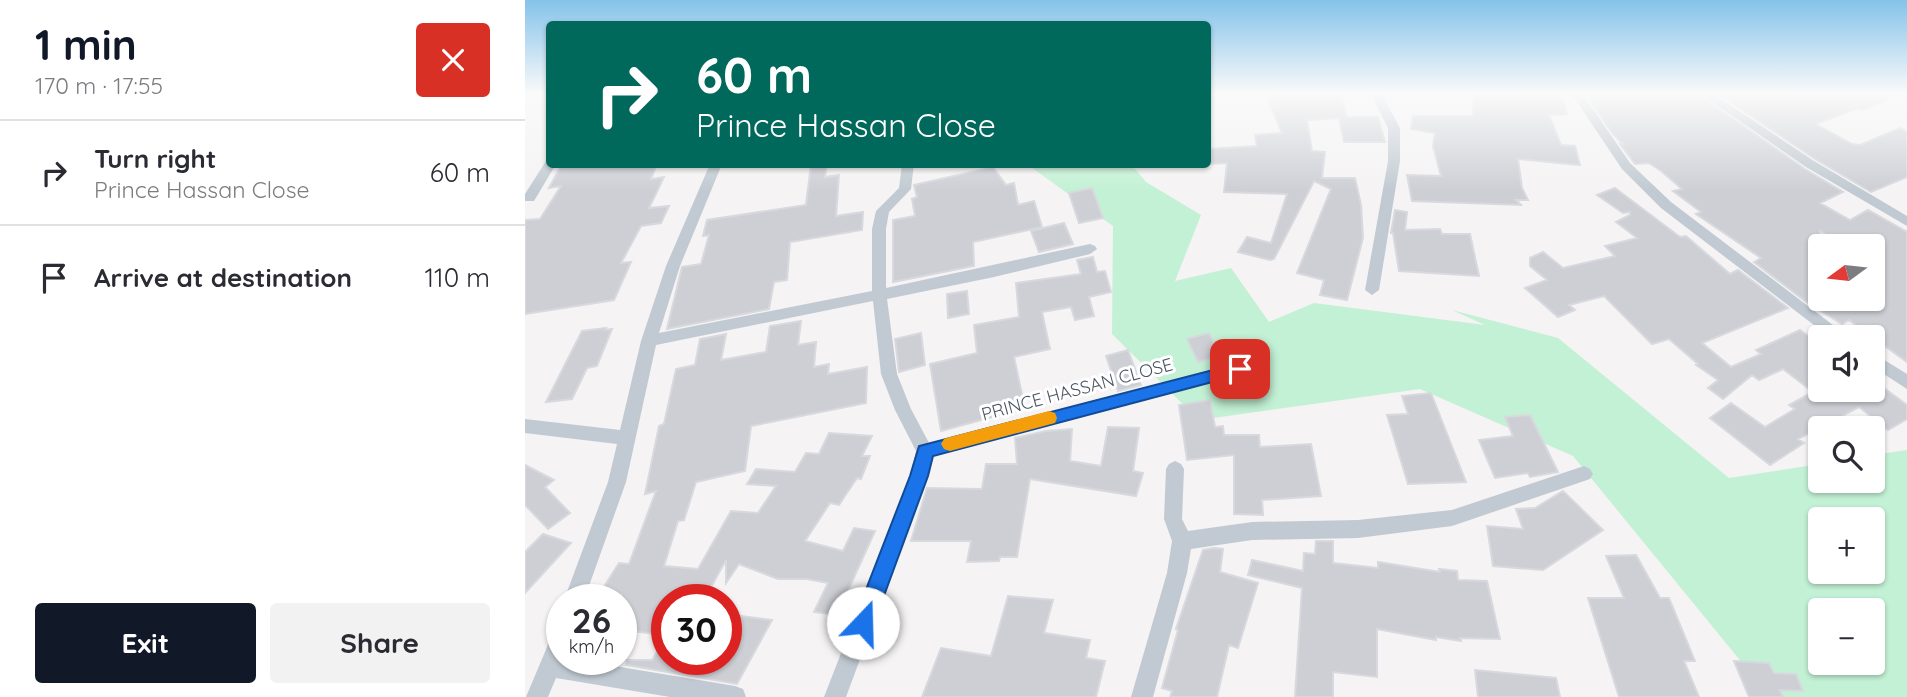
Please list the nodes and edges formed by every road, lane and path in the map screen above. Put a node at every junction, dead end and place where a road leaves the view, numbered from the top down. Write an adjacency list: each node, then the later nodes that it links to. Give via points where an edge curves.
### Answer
1 (1393, 126): 10 (street, via 1394,161)
2 (1598, 126): 12 (street, via 1626,166 1666,205)
3 (1753, 126): 8 (street)
4 (548, 168): 7 (street)
5 (714, 168): 13 (street, via 673,266)
6 (908, 168): 11 (street, via 905,189 883,211 879,229)
7 (529, 198)
8 (1907, 222)
9 (1090, 249): 11 (street)
10 (1372, 290)
11 (880, 293): 13 (street); 19 (street, via 889,374)
12 (1825, 325)
13 (649, 341): 18 (street)
14 (1885, 367): 16 (street)
15 (1240, 369): 19 (street, PRINCE HASSAN CLOSE)
16 (1907, 383)
17 (525, 426): 18 (street)
18 (625, 439): 23 (street, via 617,482)
19 (925, 451): 28 (street)
20 (1175, 469): 22 (street, via 1173,519)
21 (1584, 474): 22 (street, via 1453,518 1358,529 1252,531)
22 (1182, 541): 29 (street)
23 (580, 584)
24 (547, 675): 26 (street)
25 (604, 675): 27 (street)
26 (537, 697)
27 (735, 697)
28 (835, 697)
29 (1142, 697)

